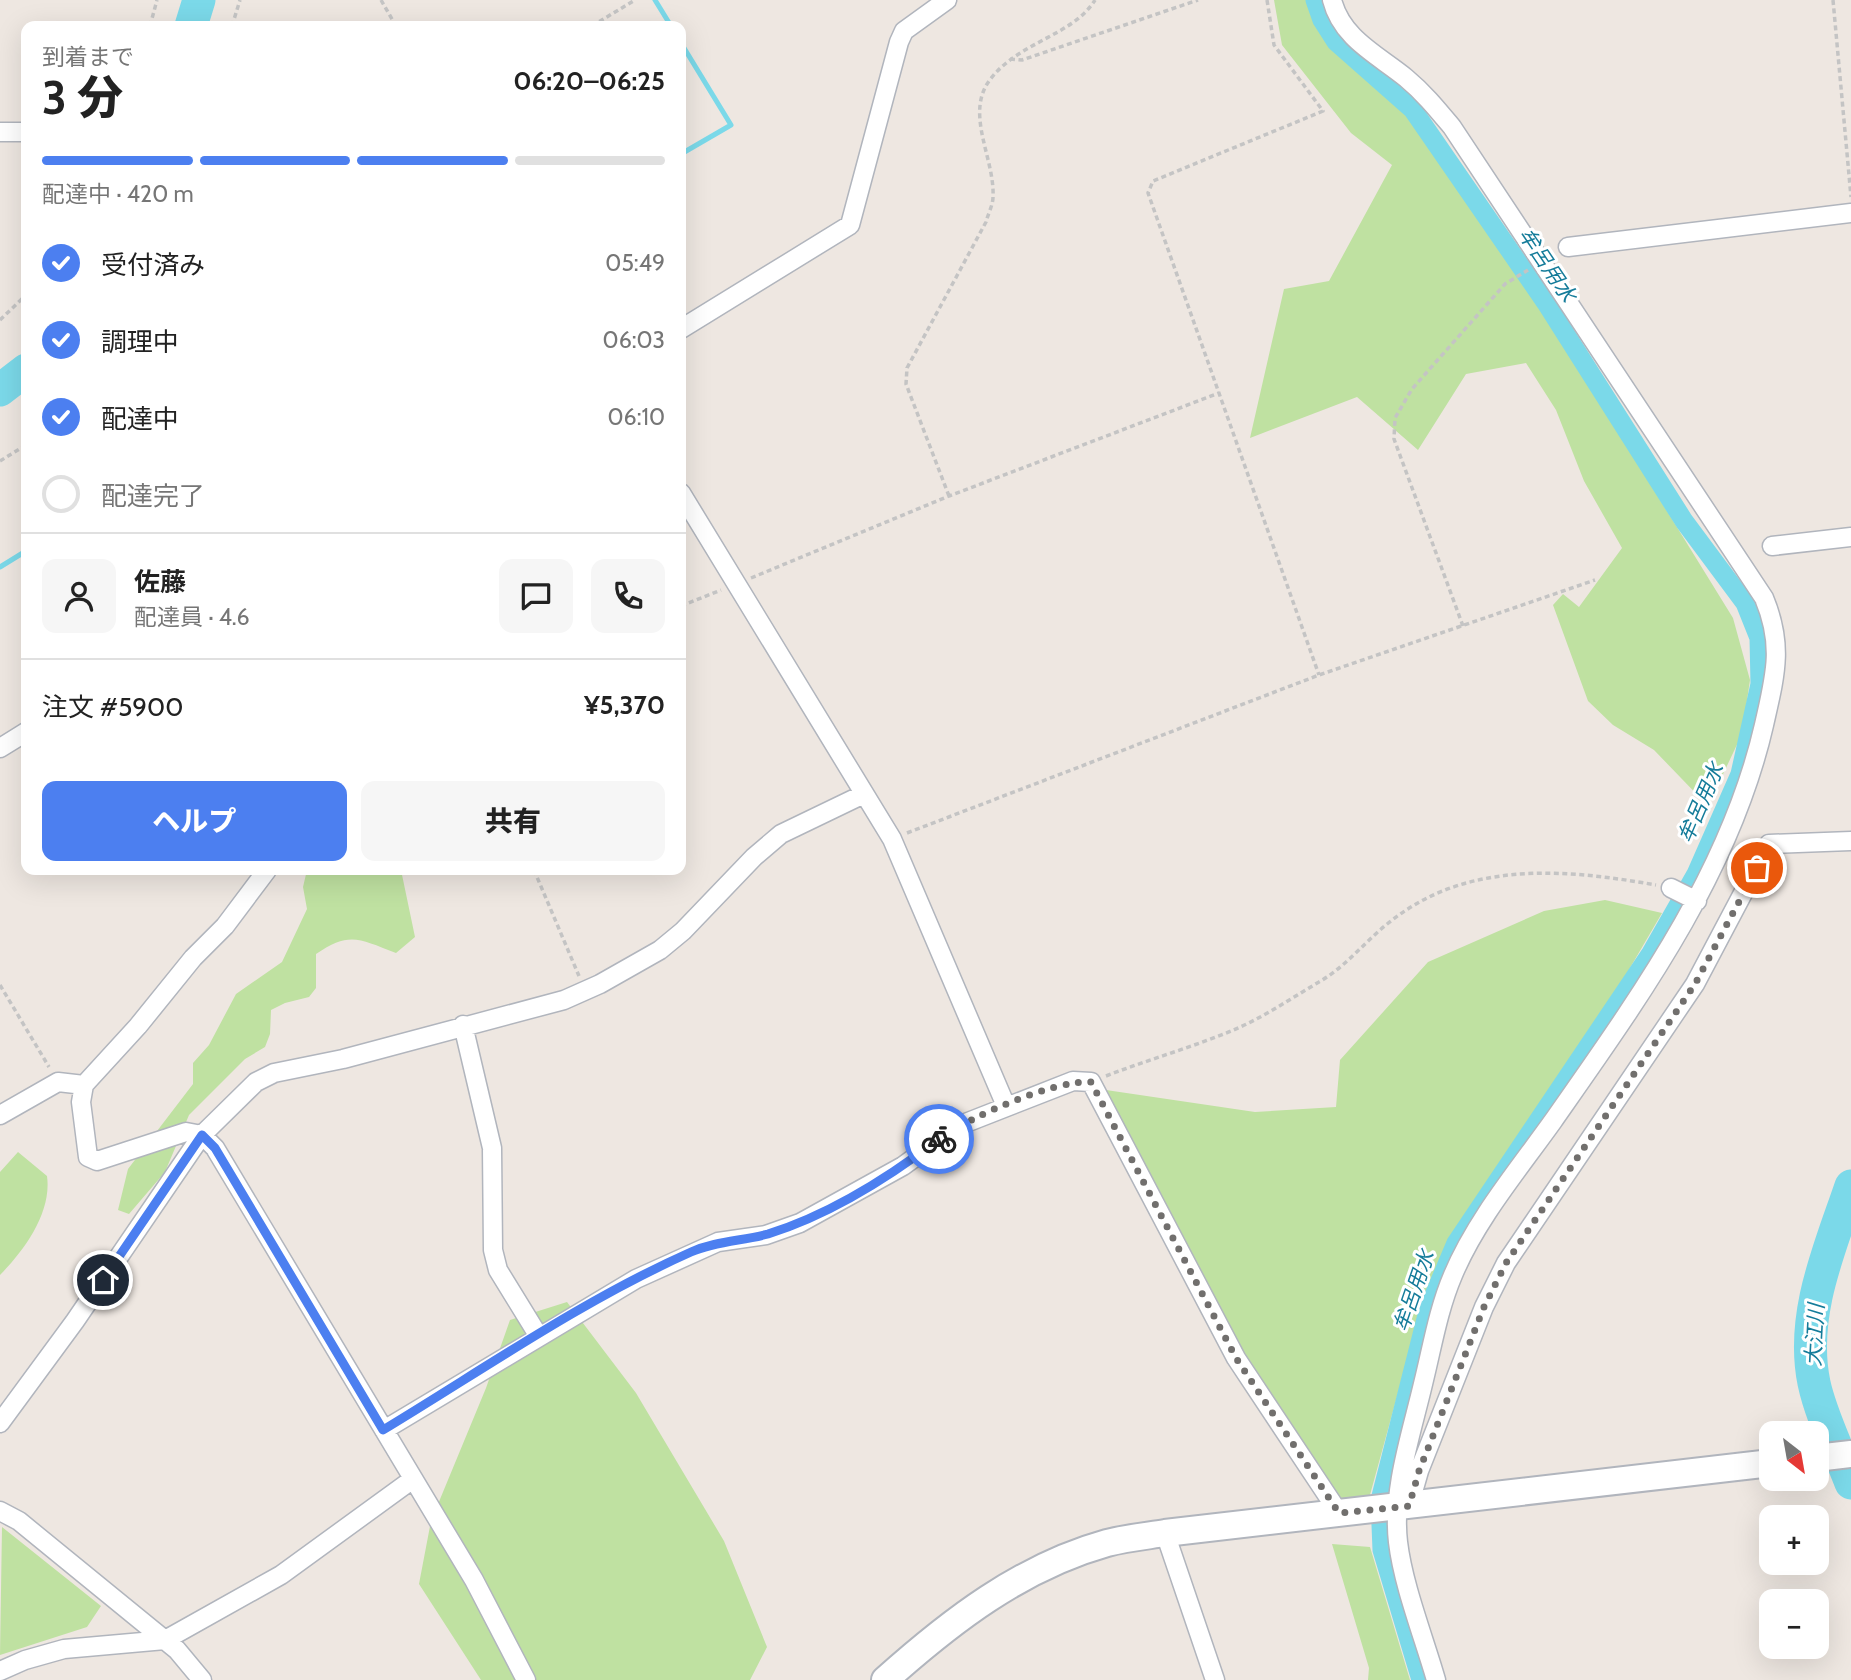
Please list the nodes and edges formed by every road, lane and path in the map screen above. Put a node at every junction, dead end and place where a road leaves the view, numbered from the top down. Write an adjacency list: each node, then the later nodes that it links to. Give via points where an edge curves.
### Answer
1 (157, 0): 11 (path)
2 (240, 0): 12 (path)
3 (381, 0): 13 (path)
4 (635, 0): 14 (path)
5 (947, 0): 24 (street, via 904,31 899,42 849,225)
6 (1096, 0): 15 (path, via 1077,19)
7 (1198, 0): 15 (path, via 1022,60)
8 (1267, 0): 25 (path, via 1274,45 1323,111 1153,181 1148,193)
9 (1332, 0): 45 (street, via 1344,26 1361,46 1413,85 1452,127 1757,587 1774,621 1776,670 1749,785)
10 (1833, 0): 18 (path)
11 (151, 21)
12 (234, 21)
13 (393, 21)
14 (600, 21)
15 (1010, 59): 28 (path, via 988,82 981,103 994,199 986,222 906,368 906,384)
16 (0, 132): 17 (street)
17 (21, 132)
18 (1851, 200)
19 (1851, 213): 20 (street)
20 (1568, 247)
21 (1519, 275): 35 (path, via 1505,284 1412,389 1395,418 1394,439)
22 (21, 300): 23 (path)
23 (0, 320)
24 (686, 327)
25 (1219, 393): 28 (path); 36 (path)
26 (21, 448): 27 (path)
27 (0, 461)
28 (949, 496): 33 (path)
29 (686, 501): 33 (street)
30 (1851, 537): 31 (street)
31 (1772, 546)
32 (1594, 580): 35 (path)
33 (735, 584): 34 (path); 39 (street)
34 (686, 604)
35 (1464, 626): 36 (path)
36 (1320, 676): 40 (path)
37 (21, 735): 38 (street)
38 (0, 748)
39 (864, 794): 40 (street); 47 (street, via 781,834 660,950)
40 (892, 839): 52 (street)
41 (1851, 841): 62 (street, via 1769,844 1695,984 1506,1263 1419,1471)
42 (263, 875): 51 (street, via 225,926)
43 (536, 875): 47 (path)
44 (1671, 888): 45 (street); 50 (path, via 1607,876 1542,872 1495,875 1455,887 1392,920 1328,977 1251,1021)
45 (1694, 900): 62 (street, via 1592,1065 1469,1243 1453,1275 1401,1479)
46 (0, 985): 49 (path)
47 (585, 991): 48 (street)
48 (463, 1025): 54 (street, via 274,1073 256,1082); 55 (street, via 492,1149 493,1250 498,1270)
49 (58, 1082): 51 (street); 53 (street)
50 (1091, 1082): 52 (street, via 1073,1081); 62 (street, via 1236,1358)
51 (84, 1085): 54 (street, via 81,1102 88,1157 97,1161 186,1132)
52 (1006, 1106): 55 (street, via 958,1126 903,1166 800,1223 693,1251)
53 (0, 1115)
54 (202, 1135): 56 (street); 57 (street, via 215,1148)
55 (538, 1335): 57 (street)
56 (0, 1423)
57 (383, 1430): 61 (street)
58 (1851, 1454): 59 (street)
59 (1829, 1457)
60 (1759, 1464): 62 (street)
61 (414, 1479): 65 (street, via 281,1575); 68 (street)
62 (1380, 1509): 64 (street); 71 (street, via 1398,1544)
63 (0, 1511): 65 (street, via 19,1521)
64 (1165, 1532): 69 (street, via 1107,1543 1014,1581 961,1616); 70 (street)
65 (165, 1640): 66 (street, via 64,1649); 67 (street)
66 (0, 1671)
67 (202, 1680)
68 (526, 1680)
69 (885, 1680)
70 (1215, 1680)
71 (1436, 1680)

